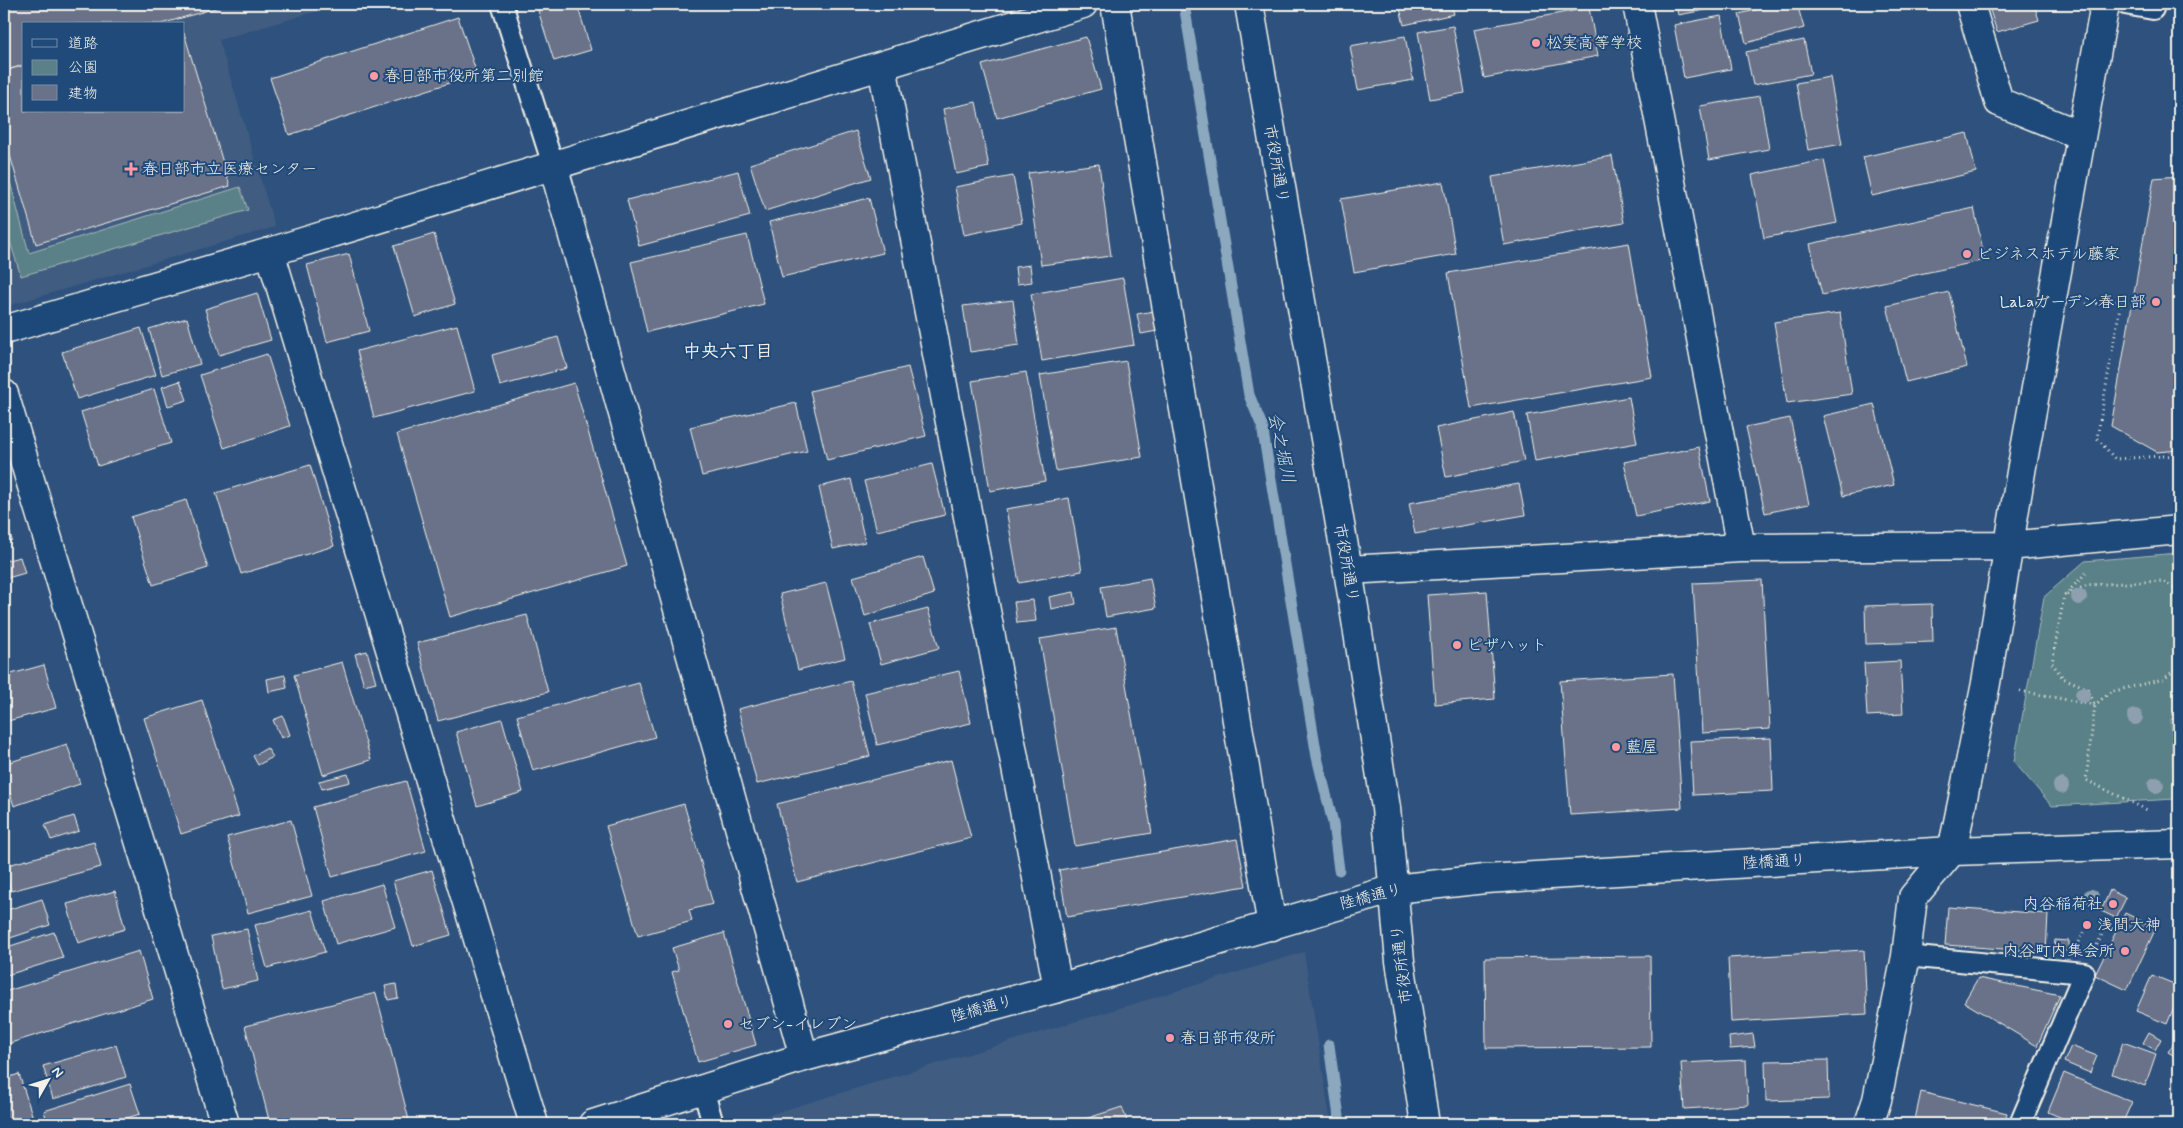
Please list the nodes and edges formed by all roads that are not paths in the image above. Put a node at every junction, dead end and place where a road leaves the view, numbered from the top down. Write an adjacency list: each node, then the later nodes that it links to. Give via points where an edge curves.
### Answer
1 (502, 4): 12 (lane)
2 (1083, 4): 10 (street)
3 (1115, 4): 23 (street)
4 (1249, 4): 19 (street, 市役所通り)
5 (1637, 4): 18 (street)
6 (1970, 4): 11 (street, via 1999,102)
7 (2105, 4): 11 (street)
8 (2125, 4): 9 (lane)
9 (2153, 9)
10 (882, 66): 12 (street); 25 (street)
11 (2080, 135): 17 (street)
12 (553, 165): 13 (street); 26 (street)
13 (270, 252): 14 (street); 29 (street)
14 (4, 330)
15 (4, 394): 28 (street)
16 (2179, 530): 17 (street)
17 (2008, 546): 18 (street); 21 (street, via 1986,684)
18 (1741, 548): 19 (street)
19 (1348, 570): 22 (street, 市役所通り, via 1386,808)
20 (2179, 844): 21 (street, 陸橋通り)
21 (1952, 851): 22 (street, 陸橋通り, via 1485,879); 24 (street, via 1913,897)
22 (1394, 890): 23 (street, 陸橋通り); 32 (street, 市役所通り, via 1400,961)
23 (1283, 922): 25 (street, 陸橋通り)
24 (1906, 956): 33 (street, via 1877,1100); 34 (lane, via 2084,973)
25 (1058, 988): 26 (street, 陸橋通り)
26 (804, 1057): 27 (street, 陸橋通り)
27 (702, 1089): 30 (street, 陸橋通り); 31 (lane)
28 (225, 1124)
29 (534, 1124)
30 (593, 1124)
31 (713, 1124)
32 (1425, 1124)
33 (1869, 1124)
34 (2020, 1124)

